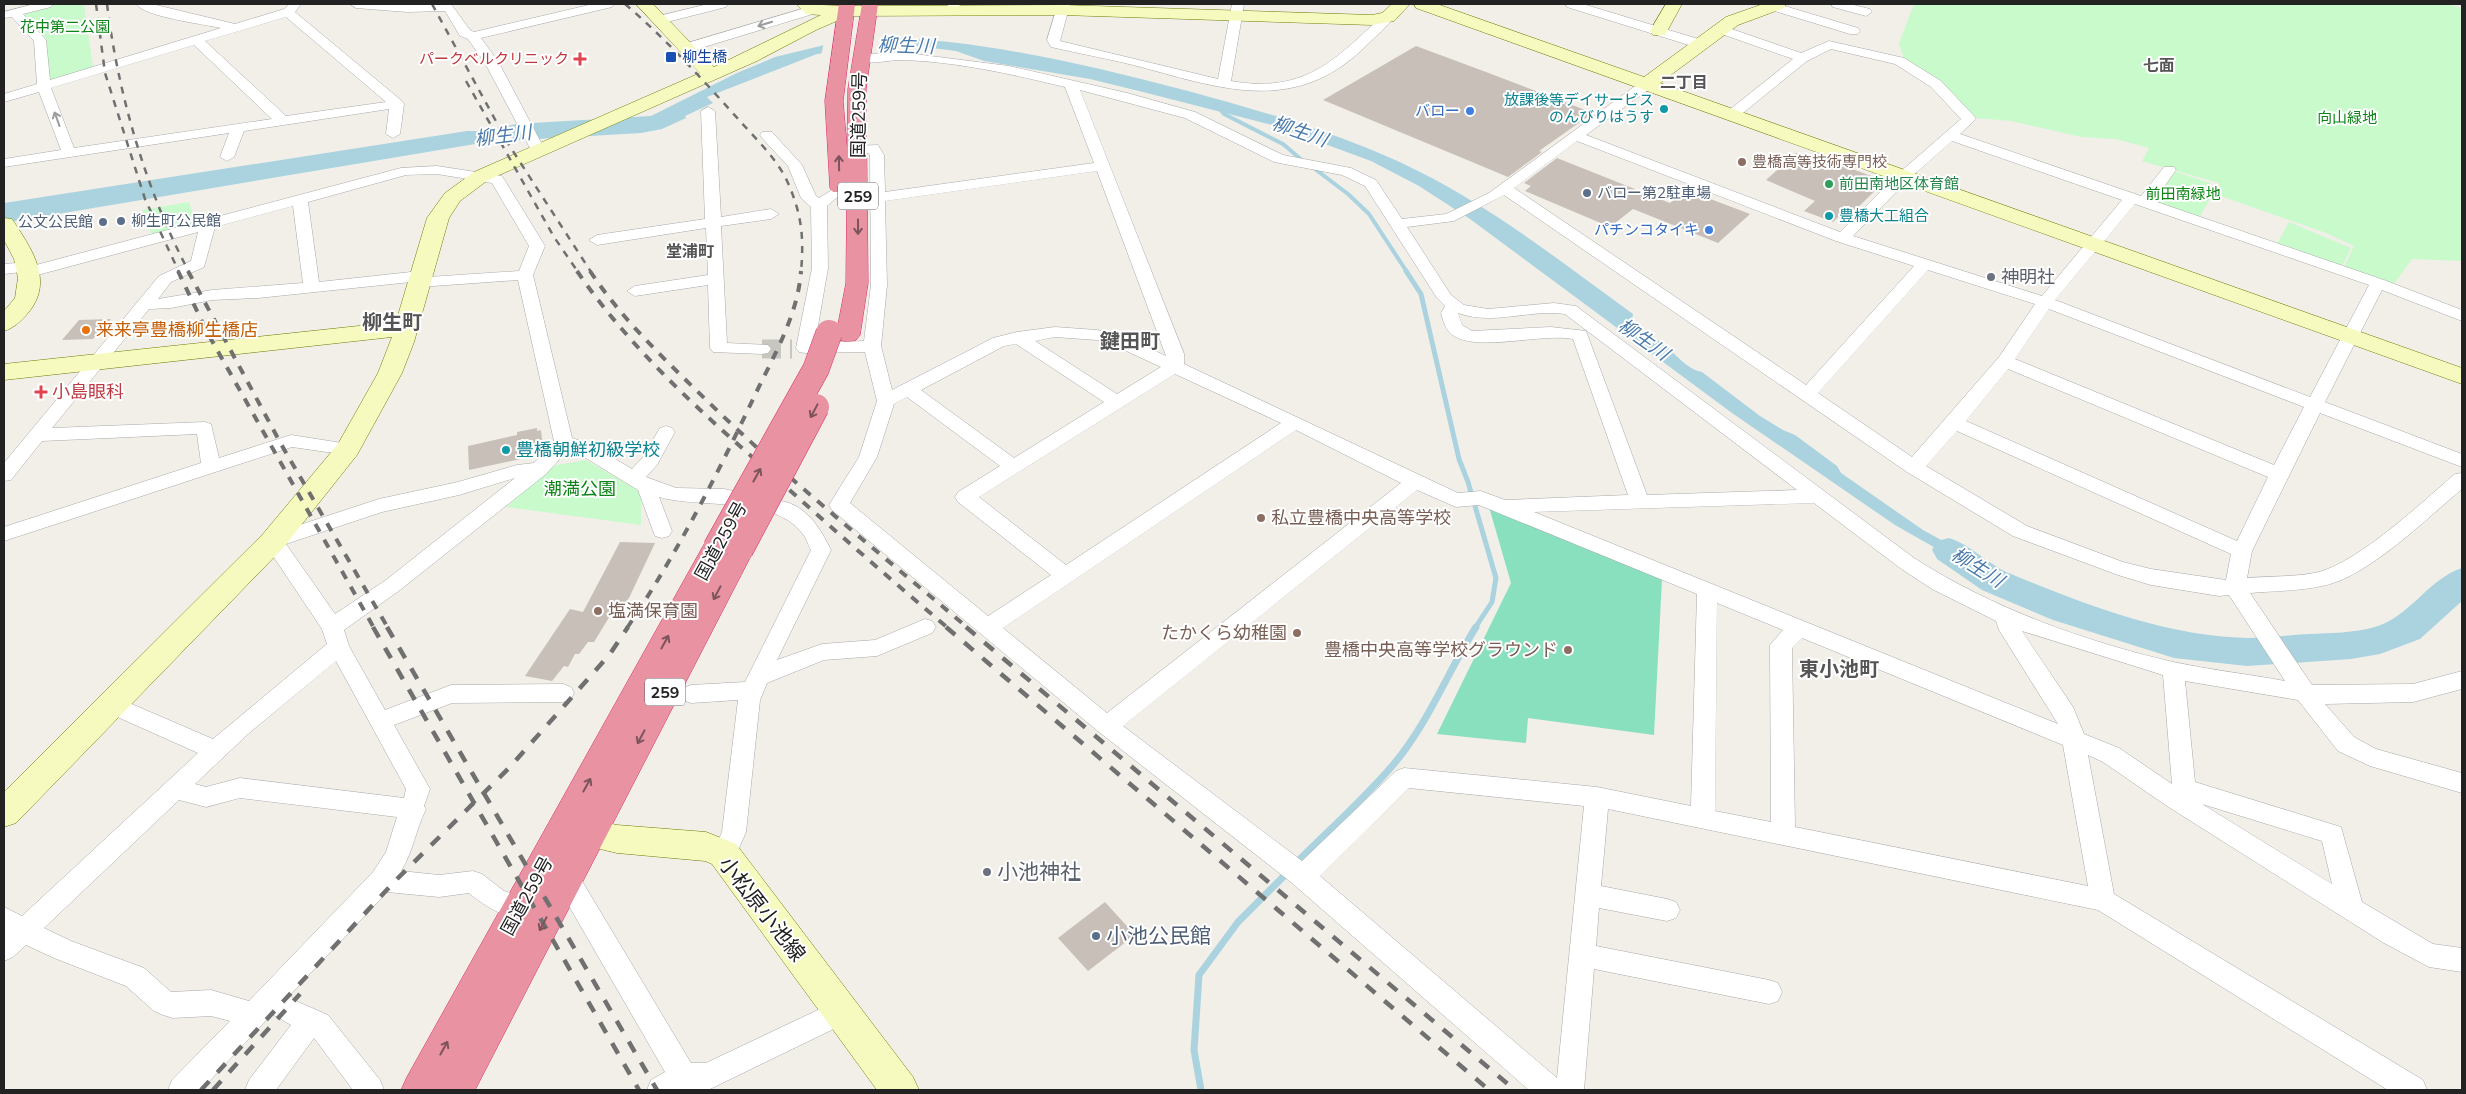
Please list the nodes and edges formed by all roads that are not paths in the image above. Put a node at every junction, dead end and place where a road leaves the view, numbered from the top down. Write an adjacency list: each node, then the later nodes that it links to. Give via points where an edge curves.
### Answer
1 (47, 4): 21 (street)
2 (142, 4): 24 (street)
3 (356, 4): 28 (street, via 449,7 465,33)
4 (608, 4): 28 (street)
5 (644, 4): 23 (street)
6 (722, 4): 23 (street)
7 (1402, 4): 22 (street)
8 (1422, 4): 35 (street)
9 (1571, 4): 26 (street)
10 (1674, 4): 26 (street)
11 (1837, 4): 20 (street)
12 (1775, 5): 25 (street, via 1732,21); 27 (street)
13 (955, 6): 16 (street); 17 (street)
14 (808, 7): 15 (street); 31 (street, one-way to 31)
15 (846, 7): 16 (street); 34 (street, via 751,57); 58 (highway, 国道259号 / 259, one-way to 15, via 834,101)
16 (869, 7): 32 (highway, 国道259号 / 259)
17 (1063, 7): 19 (street); 37 (street, via 1053,40 1056,44)
18 (292, 8): 24 (street); 40 (street)
19 (1237, 9): 22 (street, via 1372,20); 37 (street)
20 (1866, 12)
21 (9, 14): 38 (street, via 40,40)
22 (1388, 17): 37 (street, via 1337,64 1311,79 1291,86 1258,90)
23 (659, 20): 31 (street)
24 (234, 28): 29 (street)
25 (1720, 29): 30 (street); 33 (street)
26 (1659, 31): 30 (street)
27 (1854, 31)
28 (473, 36): 49 (street, via 492,63)
29 (196, 40): 38 (street); 43 (street)
30 (1700, 44): 35 (street)
31 (686, 48): 34 (street)
32 (862, 50): 36 (street, via 962,63); 50 (highway, 国道259号 / 259, via 857,89)
33 (1802, 58): 42 (street); 48 (street, via 1829,45 1899,61 1936,84 1969,119)
34 (711, 74): 49 (street, via 572,138)
35 (1647, 84): 42 (street); 47 (street)
36 (1071, 85): 54 (street); 68 (street, via 1127,96 1190,115 1279,159 1346,171 1371,183)
37 (1224, 85)
38 (44, 86): 39 (street); 51 (street, one-way to 38)
39 (4, 98)
40 (397, 104): 43 (street); 45 (street)
41 (708, 111): 65 (street)
42 (1733, 114): 57 (street)
43 (283, 121): 44 (street)
44 (238, 128): 51 (street); 52 (street)
45 (393, 134)
46 (767, 135): 63 (street, via 795,165 809,198)
47 (1576, 136): 59 (street); 69 (street)
48 (1951, 136): 57 (street); 62 (street)
49 (536, 145): 56 (street)
50 (858, 149): 60 (street, via 873,148 876,155); 87 (highway, 国道259号 / 259, one-way to 87, via 857,283)
51 (69, 153): 53 (street)
52 (227, 157)
53 (4, 163)
54 (1103, 166): 60 (street); 94 (street, via 1164,320 1176,354)
55 (2169, 170): 62 (street)
56 (480, 176): 61 (street, via 437,170 406,171); 75 (street, via 497,179 537,246); 76 (street, via 452,197 438,218)
57 (1904, 176): 69 (street); 71 (street)
58 (840, 189): 63 (street); 87 (highway, 国道259号 / 259)
59 (1497, 192): 68 (street, via 1449,218); 98 (street)
60 (878, 197): 90 (street, via 879,285)
61 (300, 199): 67 (street); 79 (street)
62 (2137, 201): 71 (street); 78 (street)
63 (819, 205): 90 (street, via 820,268 799,349)
64 (771, 214): 65 (street)
65 (714, 222): 70 (street); 77 (street)
66 (4, 224): 74 (street)
67 (208, 224): 74 (street); 82 (street, via 198,264 165,279)
68 (1396, 224): 83 (street)
69 (1842, 238): 72 (street)
70 (597, 240)
71 (2092, 244): 81 (street); 89 (street)
72 (1924, 264): 81 (street); 98 (street)
73 (4, 269): 74 (street)
74 (29, 269): 85 (street, via 26,297)
75 (525, 275): 76 (street); 106 (street)
76 (419, 279): 79 (street); 86 (street)
77 (716, 279): 80 (street); 91 (street, via 719,348)
78 (2378, 282): 84 (street); 89 (street)
79 (312, 286): 82 (street)
80 (635, 292)
81 (2046, 302): 92 (street); 101 (street)
82 (145, 304): 93 (street)
83 (1453, 306): 118 (street, via 1487,315 1541,307 1570,310); 119 (street, via 1449,314 1454,328 1462,334 1561,332 1580,335)
84 (2462, 316)
85 (4, 324)
86 (406, 328): 93 (street); 107 (street, via 390,373)
87 (838, 334): 151 (highway, 国道259号 / 259, bridge, via 833,374 728,549)
88 (1017, 337): 94 (street, via 1055,332 1097,335 1139,348); 97 (street, via 999,342); 100 (street)
89 (2352, 337): 96 (street); 101 (street)
90 (872, 346): 99 (street)
91 (762, 349)
92 (2005, 360): 103 (street); 113 (street)
93 (96, 363): 95 (street); 105 (street)
94 (1175, 366): 100 (street); 102 (street)
95 (4, 372)
96 (2462, 376)
97 (908, 389): 99 (street); 110 (street)
98 (1807, 395): 111 (street)
99 (886, 401): 131 (street, via 868,458 839,505)
100 (1116, 402): 110 (street)
101 (2316, 405): 108 (street); 113 (street)
102 (1295, 422): 116 (street); 125 (street)
103 (1954, 423): 111 (street); 124 (street)
104 (666, 432): 117 (street)
105 (37, 435): 109 (street, via 205,428); 114 (street)
106 (564, 442): 112 (street); 117 (street, via 583,448)
107 (348, 449): 109 (street, via 291,440); 123 (street)
108 (2462, 461)
109 (211, 466): 122 (street)
110 (1014, 467): 125 (street, via 965,497)
111 (1914, 467): 126 (street, via 2020,531 2091,560 2151,577 2219,588)
112 (539, 470): 123 (street, via 518,471 379,506); 132 (street, via 393,585)
113 (2279, 474): 124 (street)
114 (4, 475)
115 (2462, 479): 126 (street, via 2379,548 2332,575 2322,579)
116 (1415, 482): 120 (street, via 1456,500); 141 (street)
117 (640, 483): 121 (street); 135 (street, via 676,495 724,496 786,509 810,528 821,550 818,561)
118 (1817, 496): 119 (street); 128 (street, via 1939,584)
119 (1639, 500): 120 (street)
120 (1491, 502): 127 (street)
121 (662, 531)
122 (4, 534)
123 (273, 541): 132 (street); 139 (street)
124 (2242, 551): 126 (street)
125 (1066, 576): 131 (street)
126 (2235, 587): 136 (street)
127 (1707, 589): 130 (street); 150 (street)
128 (2008, 618): 133 (street); 142 (street, via 2006,624 2065,713)
129 (925, 627): 135 (street, via 877,648 822,652)
130 (1800, 627): 142 (street); 152 (street, via 1781,645)
131 (987, 628): 141 (street)
132 (335, 637): 140 (street); 143 (street)
133 (2172, 670): 136 (street); 146 (street)
134 (2462, 680): 136 (street, via 2413,693 2317,695)
135 (755, 684): 138 (street); 153 (street, via 749,700 734,832)
136 (2305, 692): 144 (street, via 2346,744 2370,757)
137 (563, 694): 140 (street, via 451,694)
138 (691, 694)
139 (112, 705): 143 (street); 149 (street)
140 (381, 721): 148 (street, via 418,789)
141 (1107, 726): 154 (street)
142 (2075, 741): 146 (street, via 2111,755); 158 (street)
143 (216, 750): 145 (street)
144 (2462, 784)
145 (173, 789): 148 (street, via 206,797 240,788); 162 (street)
146 (2185, 796): 160 (street); 160 (street, via 2332,834)
147 (1597, 797): 150 (street); 154 (street, via 1404,778); 157 (street)
148 (414, 810): 156 (street, via 397,856)
149 (4, 813)
150 (1703, 818): 152 (street)
151 (577, 831): 153 (street, 小松原小池線, via 706,847); 155 (highway, 国道259号 / 259); 159 (highway, 国道259号 / 259)
152 (1783, 835): 158 (street)
153 (724, 854): 168 (street, 小松原小池線)
154 (1295, 871): 177 (street)
155 (566, 879): 170 (street); 175 (highway, 国道259号 / 259, one-way to 175)
156 (382, 880): 159 (street, via 438,886 473,882 497,900); 167 (street)
157 (1588, 894): 161 (street); 164 (street)
158 (2103, 900): 179 (street)
159 (521, 907): 174 (highway, 国道259号 / 259, one-way to 159)
160 (2351, 909): 165 (street, via 2429,955)
161 (1667, 910)
162 (13, 925): 163 (street); 167 (street, via 63,950 135,977 163,1002 173,1005)
163 (4, 949)
164 (1583, 955): 166 (street); 178 (street)
165 (2462, 960)
166 (1770, 992)
167 (263, 1006): 169 (street, via 287,1010); 171 (street)
168 (841, 1012): 170 (street, via 707,1076); 176 (street, 小松原小池線)
169 (311, 1020): 172 (street); 173 (street, via 319,1024)
170 (678, 1086)
171 (182, 1090)
172 (259, 1090)
173 (370, 1090)
174 (420, 1090)
175 (455, 1090)
176 (900, 1090)
177 (1550, 1090)
178 (1570, 1090)
179 (2413, 1090)

